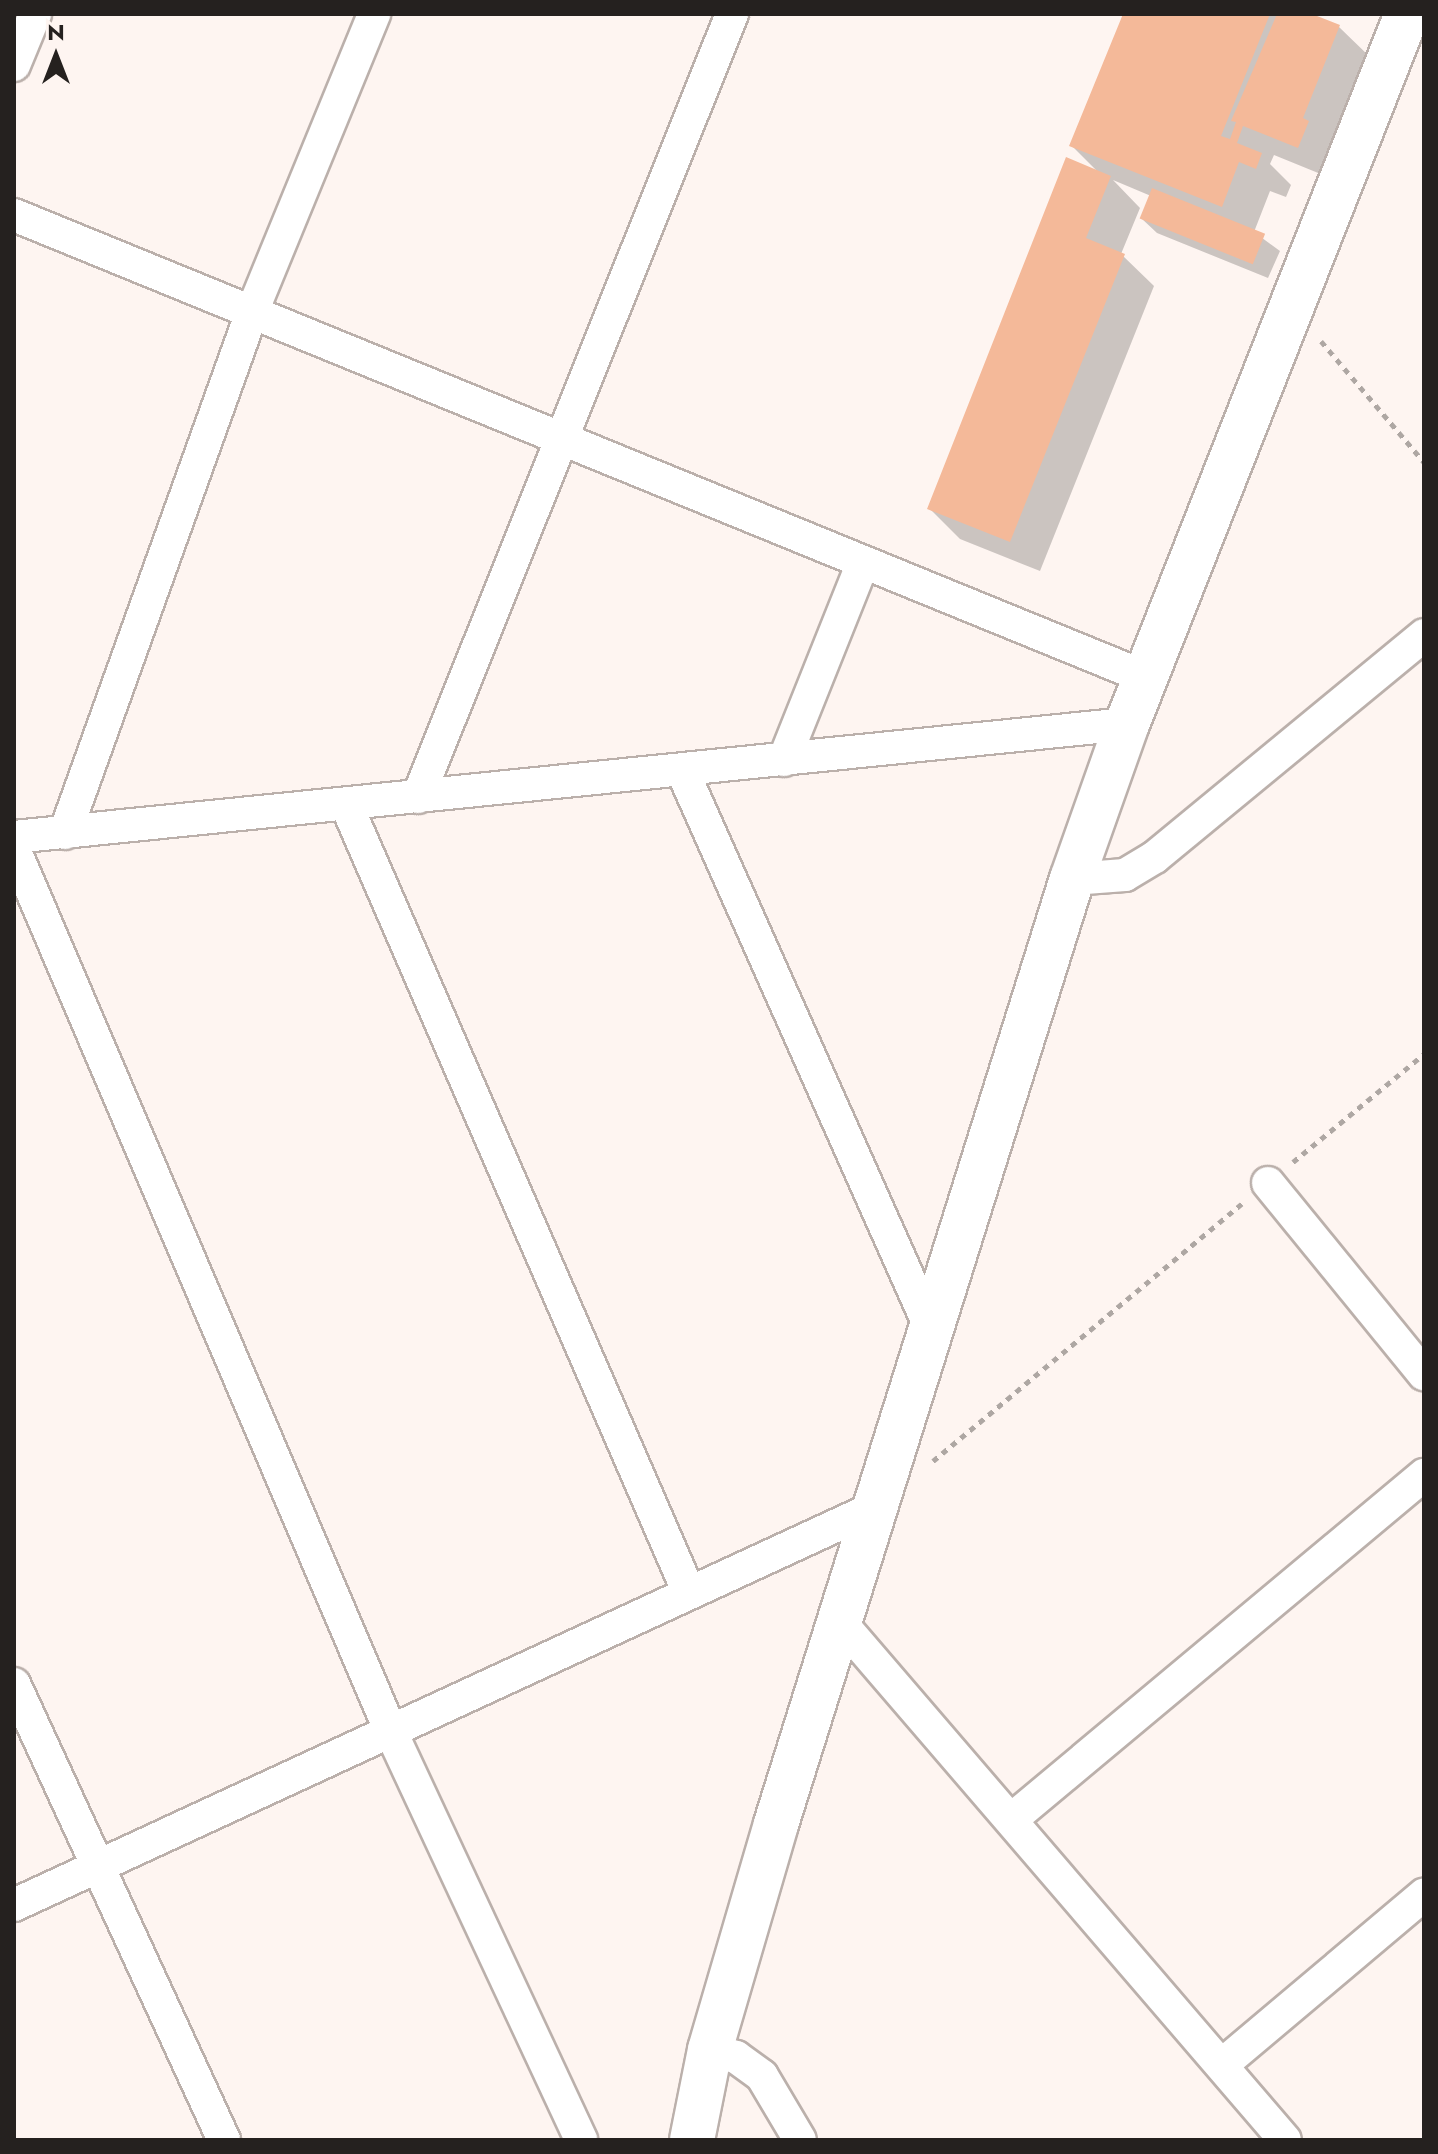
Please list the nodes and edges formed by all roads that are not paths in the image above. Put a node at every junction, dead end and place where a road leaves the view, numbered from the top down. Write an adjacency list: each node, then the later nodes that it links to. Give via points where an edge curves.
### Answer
1 (35, 14): 5 (street)
2 (374, 14): 7 (street)
3 (732, 14): 8 (street)
4 (1407, 14): 11 (street)
5 (14, 65)
6 (14, 215): 7 (street)
7 (252, 312): 8 (street); 17 (street)
8 (562, 438): 9 (street); 15 (street)
9 (863, 562): 11 (street); 13 (street)
10 (1424, 635): 20 (street, via 1155,857 1125,875)
11 (1145, 677): 12 (street)
12 (1127, 724): 13 (street); 20 (street)
13 (784, 760): 14 (street)
14 (682, 770): 15 (street); 22 (street)
15 (418, 797): 16 (street)
16 (346, 804): 17 (street); 26 (street)
17 (65, 833): 18 (street)
18 (14, 837)
19 (14, 849): 29 (street)
20 (1072, 879): 22 (street)
21 (1268, 1183): 23 (street)
22 (931, 1329): 25 (street)
23 (1424, 1374)
24 (1424, 1475): 30 (street)
25 (876, 1507): 26 (street); 27 (street)
26 (689, 1593): 29 (street)
27 (841, 1623): 30 (street); 34 (street)
28 (14, 1684): 31 (street)
29 (391, 1732): 31 (street); 37 (street)
30 (1012, 1819): 35 (street)
31 (96, 1866): 33 (street); 36 (street)
32 (1424, 1895): 35 (street)
33 (14, 1905)
34 (710, 2050): 38 (street); 39 (street, via 736,2057 762,2076)
35 (1223, 2064): 40 (street)
36 (224, 2140)
37 (581, 2140)
38 (692, 2140)
39 (800, 2140)
40 (1285, 2140)

